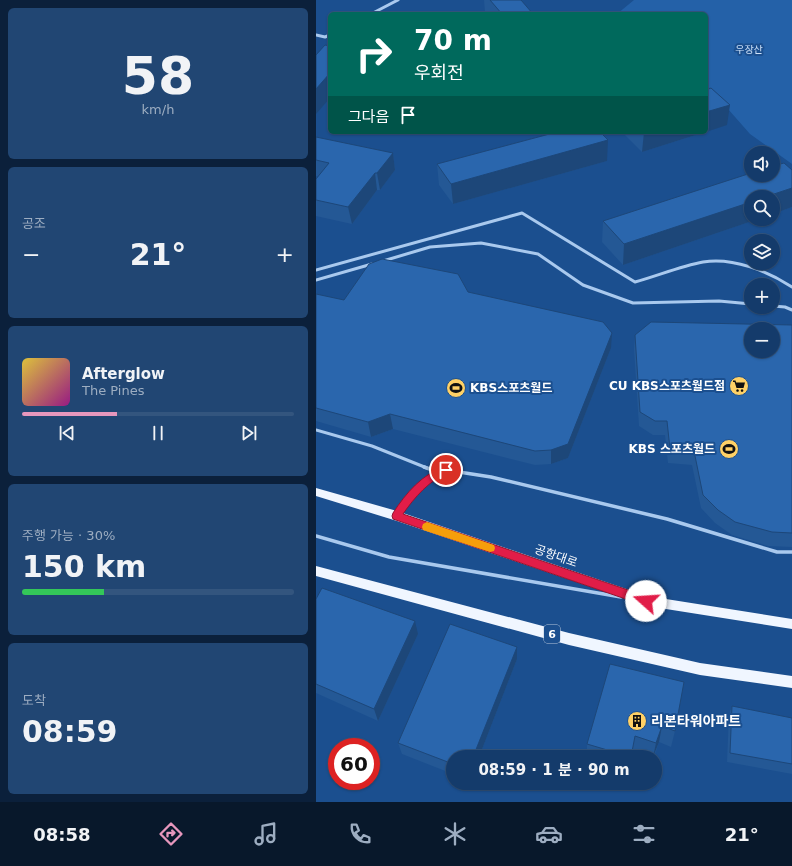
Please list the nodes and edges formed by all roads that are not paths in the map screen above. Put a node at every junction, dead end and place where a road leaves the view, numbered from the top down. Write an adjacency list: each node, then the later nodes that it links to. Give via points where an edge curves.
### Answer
1 (398, 0): 2 (street)
2 (374, 12)
3 (316, 35): 4 (street)
4 (328, 35)
5 (316, 270): 7 (lane, via 522,213 636,282 703,262 734,262 779,279)
6 (316, 280): 8 (lane, via 430,247 481,243 538,254 583,285 633,303 719,301)
7 (792, 287)
8 (744, 303)
9 (780, 307): 10 (lane)
10 (792, 310)
11 (316, 430): 12 (lane, via 372,446)
12 (438, 472): 14 (lane, via 410,496); 16 (lane, via 446,470 491,477 667,519 777,552)
13 (316, 492): 14 (main road, 공항대로)
14 (397, 516): 18 (main road, 공항대로)
15 (316, 536): 18 (lane, via 389,557)
16 (792, 552)
17 (316, 571): 20 (main road, 6, via 569,639 700,669)
18 (646, 601): 19 (main road, 공항대로)
19 (792, 624)
20 (792, 682)

